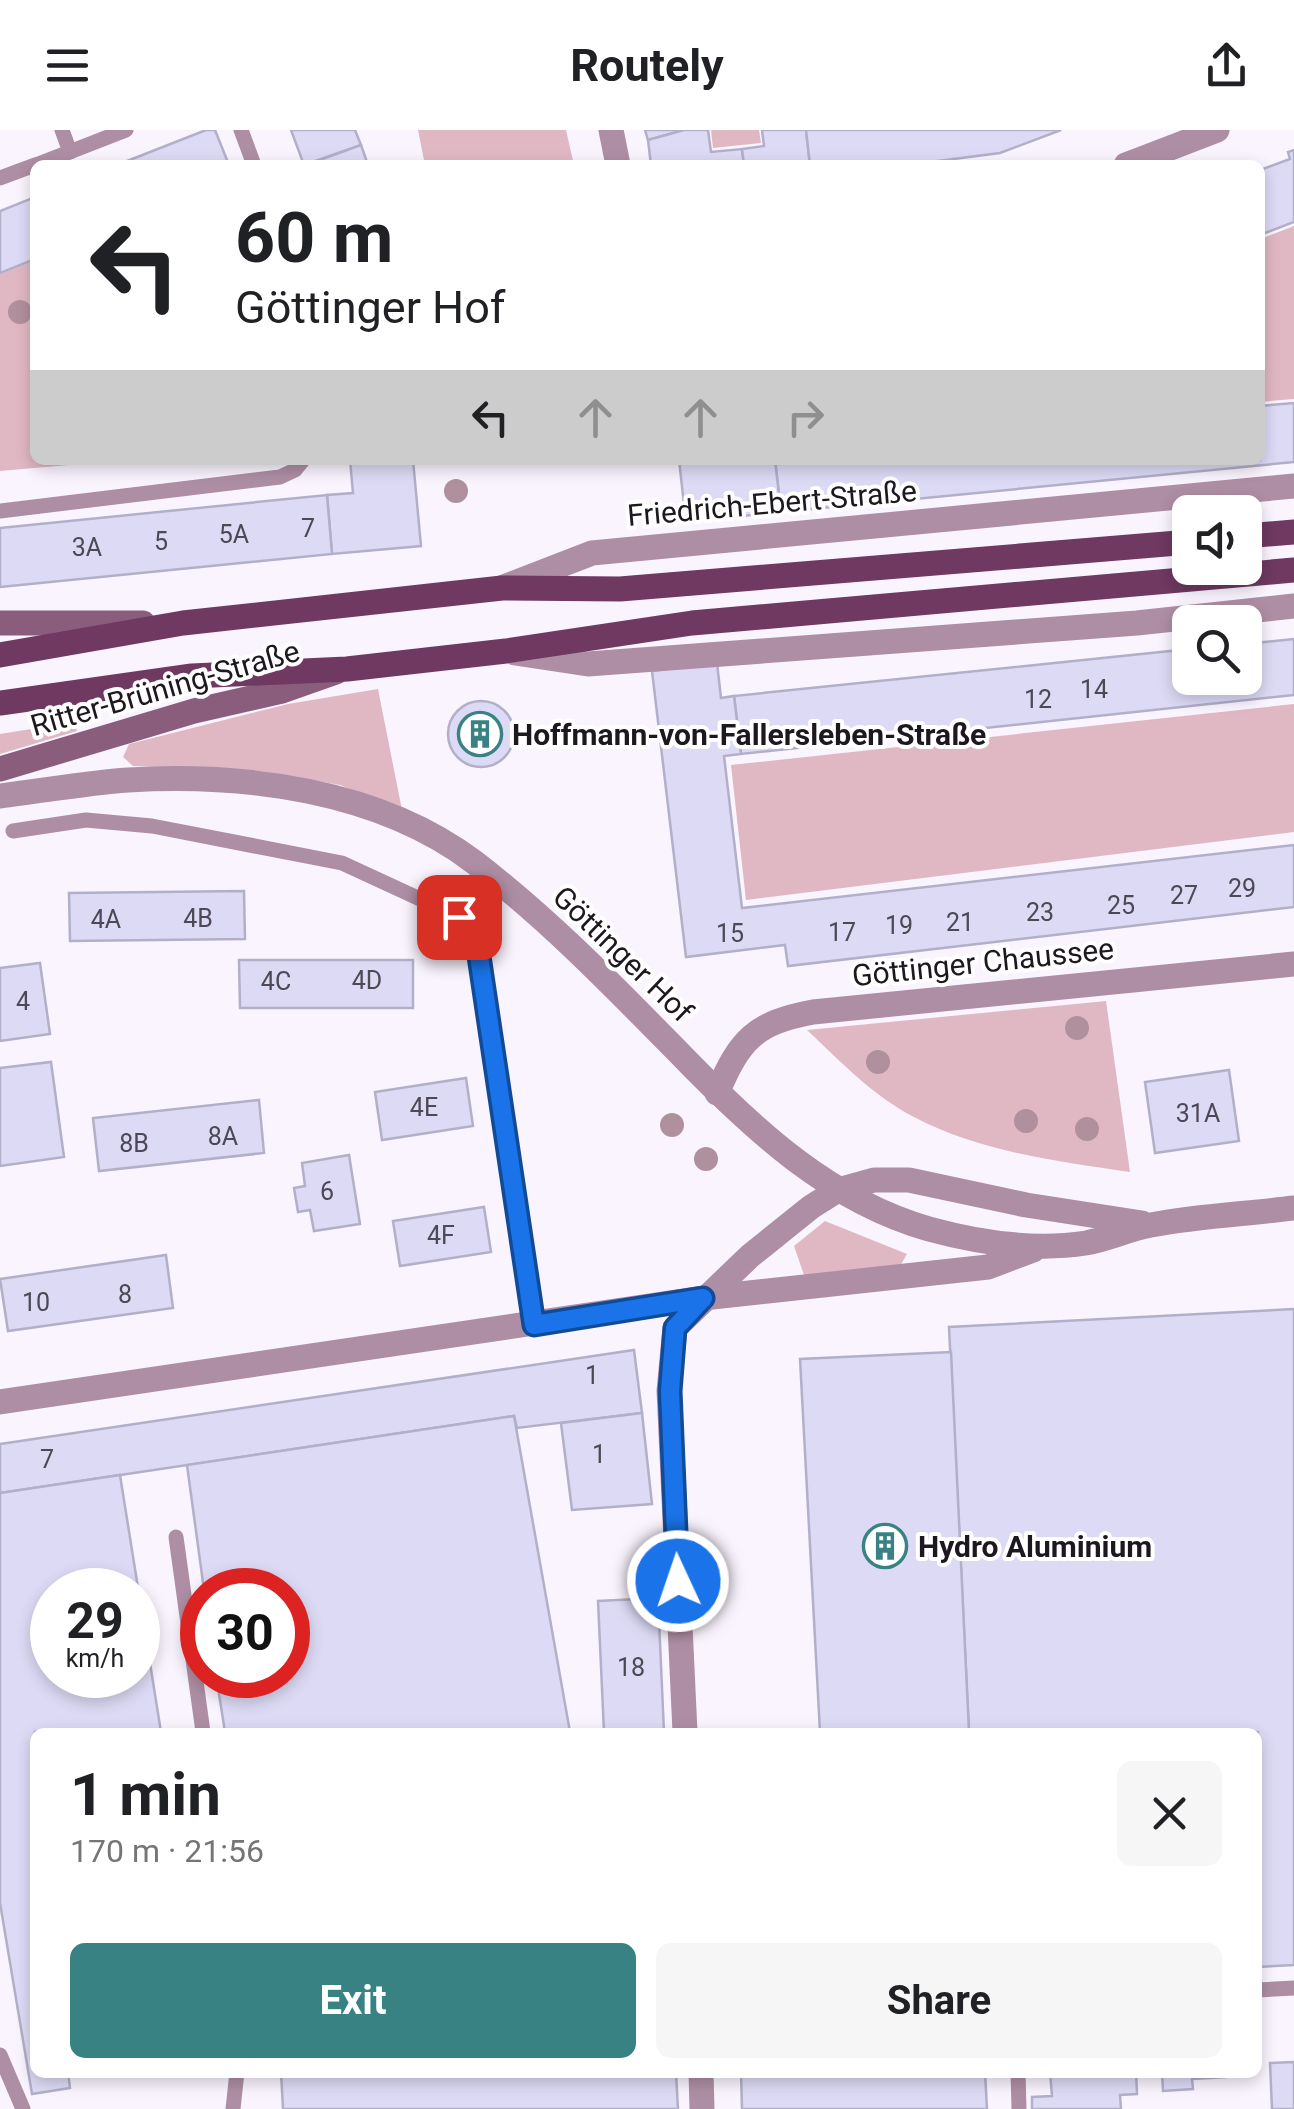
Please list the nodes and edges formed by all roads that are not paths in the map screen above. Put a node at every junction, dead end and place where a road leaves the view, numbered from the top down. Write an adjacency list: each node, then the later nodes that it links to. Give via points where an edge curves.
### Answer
1 (62, 130): 6 (lane)
2 (126, 130): 6 (lane)
3 (241, 130): 8 (lane)
4 (612, 130): 9 (street)
5 (1217, 130): 10 (street)
6 (70, 152): 7 (lane)
7 (49, 160)
8 (252, 160)
9 (617, 160)
10 (1139, 160)
11 (30, 167): 12 (lane)
12 (0, 178)
13 (299, 465): 15 (lane, via 280,478)
14 (1294, 486): 21 (street, Friedrich-Ebert-Straße, via 592,552)
15 (0, 511)
16 (1294, 532): 17 (main road)
17 (1262, 535)
18 (1172, 543): 21 (main road, Friedrich-Ebert-Straße, via 620,589)
19 (1294, 570): 20 (main road)
20 (1137, 586): 25 (street); 26 (main road, via 692,622)
21 (502, 588): 24 (main road, Friedrich-Ebert-Straße)
22 (1294, 606): 25 (street)
23 (0, 623): 24 (main road, Ritter-Brüning-Straße)
24 (184, 624): 27 (main road, Friedrich-Ebert-Straße)
25 (1137, 624): 26 (street, via 588,664)
26 (506, 651): 28 (main road)
27 (0, 655)
28 (347, 668): 29 (main road, via 192,676); 30 (main road, Ritter-Brüning-Straße)
29 (0, 703)
30 (0, 770)
31 (0, 796): 34 (street, Göttinger Hof, via 195,779 336,798 405,822 472,860 543,920)
32 (13, 831): 40 (lane, via 86,820 152,826 342,863 459,917 476,936)
33 (1294, 964): 34 (street, Göttinger Chaussee, via 776,1020 748,1038)
34 (717, 1093): 35 (street, Göttinger Hof)
35 (838, 1190): 37 (street, via 909,1180); 38 (street, via 929,1229); 39 (street)
36 (1294, 1208): 37 (street)
37 (1152, 1225): 38 (street)
38 (1036, 1249): 39 (street, via 988,1266)
39 (703, 1298): 40 (street); 44 (street, via 675,1328 670,1391)
40 (534, 1325): 41 (street)
41 (0, 1402)
42 (176, 1537): 43 (lane)
43 (202, 1728)
44 (685, 1728)
45 (1294, 1988): 46 (lane)
46 (1262, 1990)
47 (0, 2055): 51 (lane)
48 (237, 2078): 52 (lane)
49 (701, 2078): 53 (street)
50 (1018, 2078): 54 (lane)
51 (22, 2109)
52 (234, 2109)
53 (702, 2109)
54 (1020, 2109)

